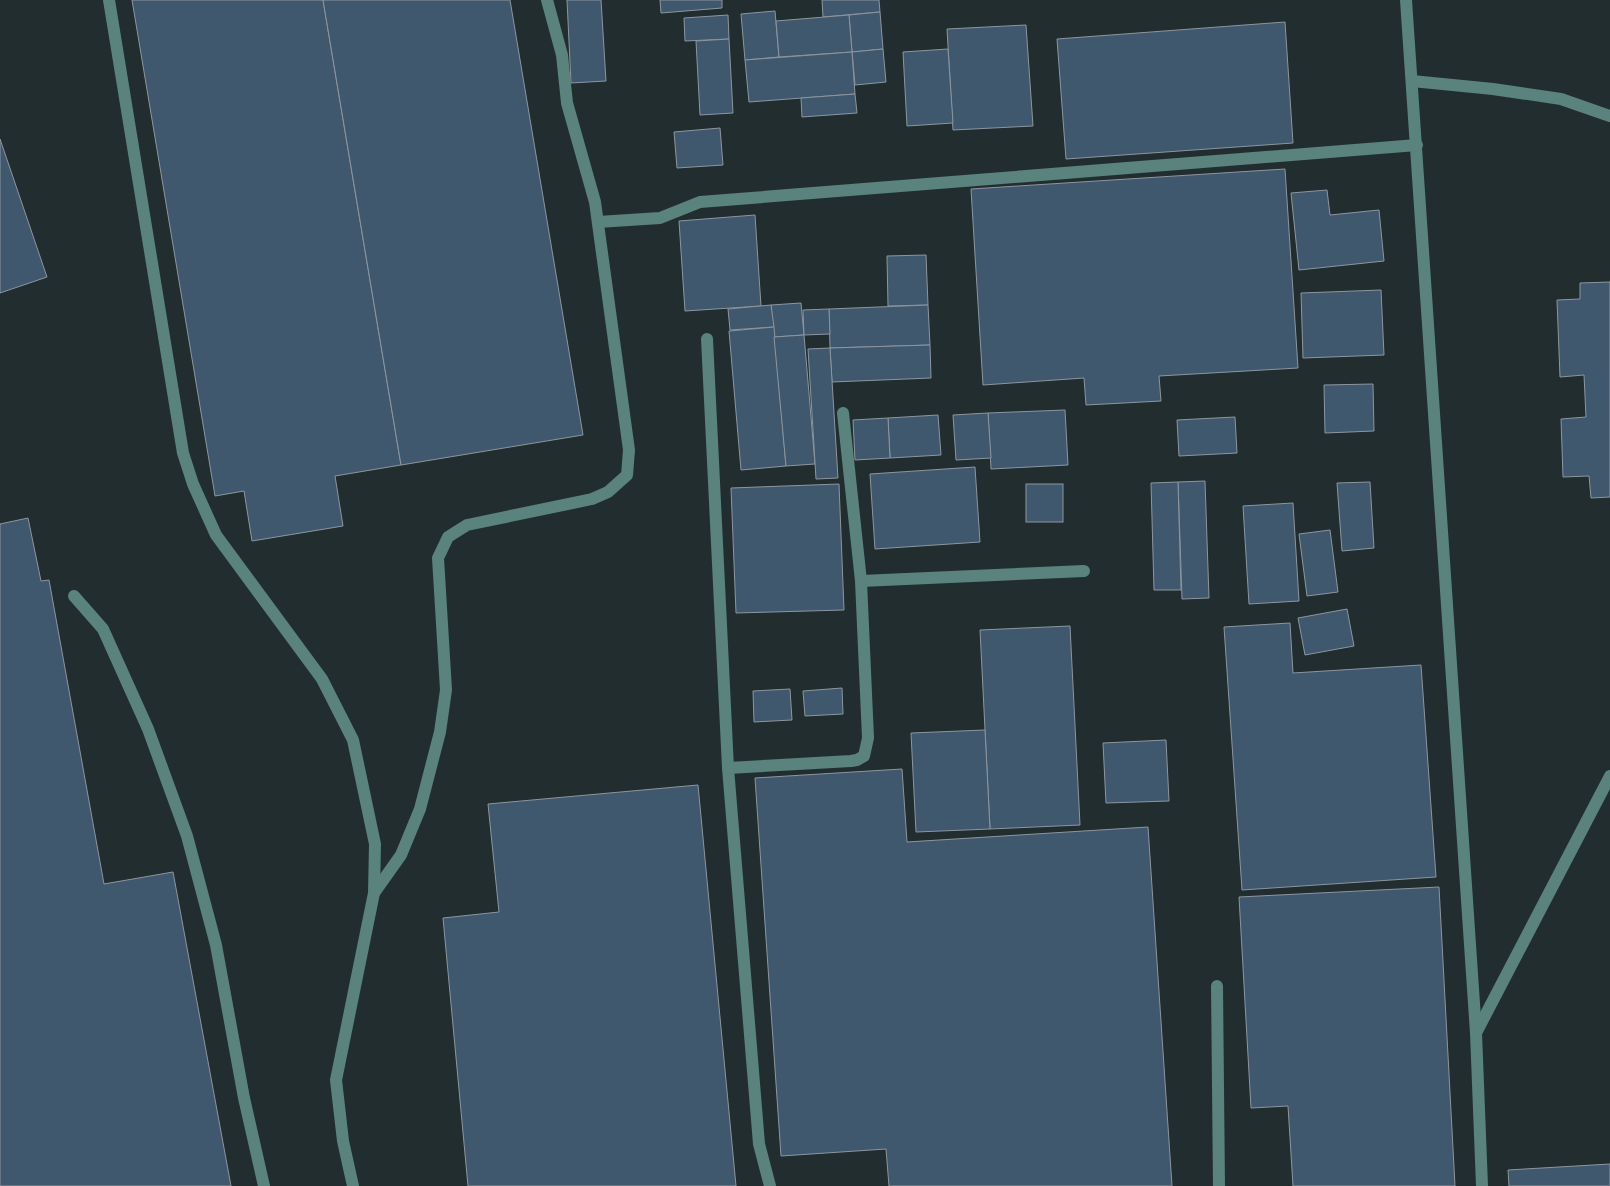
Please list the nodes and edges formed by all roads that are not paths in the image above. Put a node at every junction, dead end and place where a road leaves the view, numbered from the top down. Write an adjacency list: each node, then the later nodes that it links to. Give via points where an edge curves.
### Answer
1 (109, 0): 15 (lane, via 183,454 216,535 322,679 353,740 375,844)
2 (547, 0): 7 (lane, via 562,55 567,103 596,202)
3 (1406, 0): 4 (lane)
4 (1412, 81): 5 (lane, via 1561,99); 6 (lane)
5 (1610, 116)
6 (1417, 145): 7 (lane, via 700,202 660,218); 17 (lane)
7 (598, 222): 15 (lane, via 629,450 627,476 608,492 592,499 467,525 448,537 438,558 446,690 440,732 420,809 405,846)
8 (707, 339): 13 (lane)
9 (843, 414): 11 (lane)
10 (1084, 571): 11 (lane)
11 (861, 581): 13 (lane, via 868,738 864,756 851,761)
12 (74, 596): 18 (lane, via 103,629 148,728 187,836 216,945)
13 (728, 768): 20 (lane, via 760,1144)
14 (1610, 776): 17 (lane)
15 (374, 893): 19 (lane, via 336,1080 342,1140)
16 (1217, 986): 21 (lane)
17 (1476, 1034): 22 (lane)
18 (264, 1186)
19 (353, 1186)
20 (770, 1186)
21 (1219, 1186)
22 (1482, 1186)

